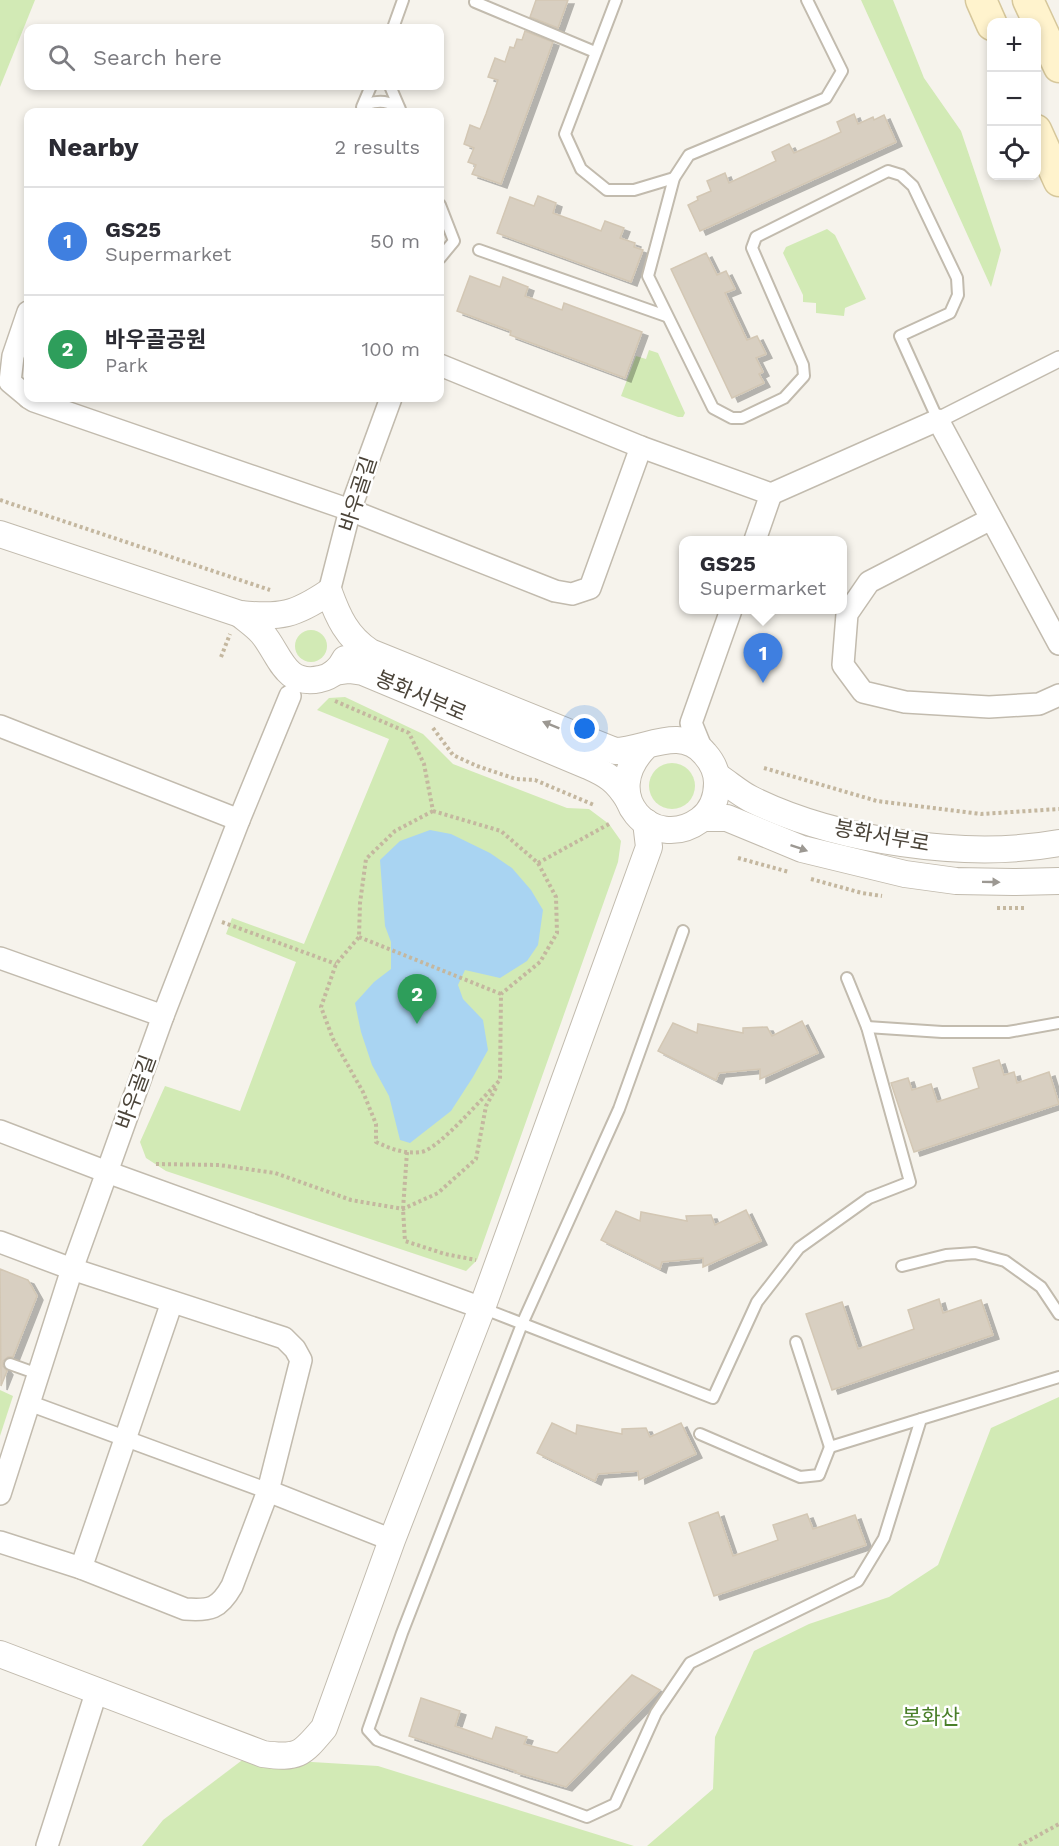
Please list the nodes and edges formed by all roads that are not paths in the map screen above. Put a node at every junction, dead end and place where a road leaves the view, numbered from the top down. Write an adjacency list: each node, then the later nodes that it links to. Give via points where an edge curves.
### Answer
1 (403, 0): 8 (lane)
2 (616, 0): 9 (lane)
3 (807, 0): 18 (lane, via 842,72 826,98 689,155)
4 (981, 0): 7 (main road)
5 (1028, 0): 10 (main road)
6 (475, 2): 9 (lane)
7 (989, 18)
8 (394, 24)
9 (595, 52): 18 (lane, via 566,134 581,170 607,190 634,190)
10 (1059, 67)
11 (369, 90): 13 (lane)
12 (392, 90): 16 (lane)
13 (363, 108)
14 (364, 108): 15 (lane, via 378,100 391,102)
15 (398, 108)
16 (400, 108)
17 (1041, 141): 19 (main road)
18 (674, 178): 23 (lane, via 648,276)
19 (1059, 181)
20 (444, 215): 22 (lane, via 454,241)
21 (479, 250): 23 (lane)
22 (444, 253)
23 (666, 316): 30 (lane, via 713,408 732,418 742,417 784,398 804,376 803,365 752,248 756,237 888,171 901,175 913,186 957,278 958,295 950,313 900,336)
24 (24, 324): 27 (street, via 13,356 10,382)
25 (1059, 359): 30 (street)
26 (444, 367): 31 (street)
27 (24, 393)
28 (37, 402): 33 (street)
29 (390, 402): 33 (street, 바우골길)
30 (938, 420): 32 (street); 34 (street)
31 (641, 447): 32 (street); 33 (street, via 590,588 572,594 555,591)
32 (771, 494): 36 (street)
33 (350, 510): 37 (street, 바우골길)
34 (992, 519): 42 (street); 45 (street, via 869,582 847,614 843,666 863,692 905,702 989,707 1039,704)
35 (0, 534): 39 (street)
36 (756, 536)
37 (329, 592): 38 (street); 41 (street)
38 (299, 610): 39 (street, via 267,617); 41 (street, via 317,607); 43 (street, via 277,630)
39 (240, 614): 43 (street, via 262,633)
40 (729, 614): 47 (street)
41 (342, 624): 44 (street, via 348,652); 49 (street, one-way to 41, via 615,751 370,652)
42 (1059, 645)
43 (279, 660): 44 (street, via 290,674); 46 (street)
44 (326, 684): 46 (street); 52 (street, 봉화서부로, via 350,670 363,672 606,774 618,783)
45 (1059, 695)
46 (290, 696): 54 (street, 바우골길)
47 (691, 723): 49 (street); 50 (street)
48 (0, 726): 54 (street)
49 (652, 743): 50 (street, via 674,739); 52 (street, via 635,757 628,770)
50 (702, 750): 51 (street)
51 (717, 776): 53 (street, via 715,798); 56 (street, 봉화서부로, via 748,798 790,816 851,833 970,850 1028,849)
52 (628, 799): 55 (street)
53 (703, 818): 55 (street, via 690,826); 57 (street, 봉화서부로, one-way to 57, via 727,818 802,849 905,874 956,881)
54 (239, 820): 61 (street, 바우골길)
55 (648, 834): 70 (street)
56 (1059, 843)
57 (1059, 881)
58 (683, 931): 72 (lane, via 619,1109)
59 (0, 958): 61 (street)
60 (847, 978): 63 (lane)
61 (163, 1016): 65 (street, 바우골길)
62 (1059, 1023): 63 (lane, via 1008,1032)
63 (867, 1027): 72 (lane, via 910,1182 869,1198 799,1248 757,1302 713,1398)
64 (0, 1131): 65 (street)
65 (107, 1172): 68 (street, 바우골길); 70 (street)
66 (0, 1242): 68 (street)
67 (902, 1266): 71 (lane, via 975,1252 1005,1261 1041,1287)
68 (72, 1269): 69 (street); 75 (street, 바우골길)
69 (172, 1302): 80 (street); 82 (street, via 284,1338 301,1360)
70 (482, 1308): 72 (lane); 84 (street)
71 (1057, 1308)
72 (522, 1324): 78 (lane, via 368,1730 377,1740 587,1817 615,1804 656,1713 690,1663 858,1581 884,1538)
73 (796, 1342): 81 (lane)
74 (10, 1364): 75 (lane)
75 (38, 1374): 77 (street, 바우골길)
76 (1059, 1377): 78 (lane)
77 (29, 1404): 80 (street); 83 (street, 바우골길)
78 (921, 1419): 81 (lane)
79 (700, 1434): 81 (lane, via 800,1477 819,1475)
80 (124, 1438): 82 (street); 86 (street)
81 (830, 1447)
82 (268, 1491): 84 (street); 86 (street, via 232,1586 225,1599 214,1607 203,1611 185,1609)
83 (0, 1494)
84 (392, 1540): 88 (street, via 324,1728 306,1750 286,1757 263,1754)
85 (0, 1542): 86 (street)
86 (81, 1568)
87 (0, 1654): 88 (street)
88 (97, 1690): 89 (street)
89 (47, 1846)

